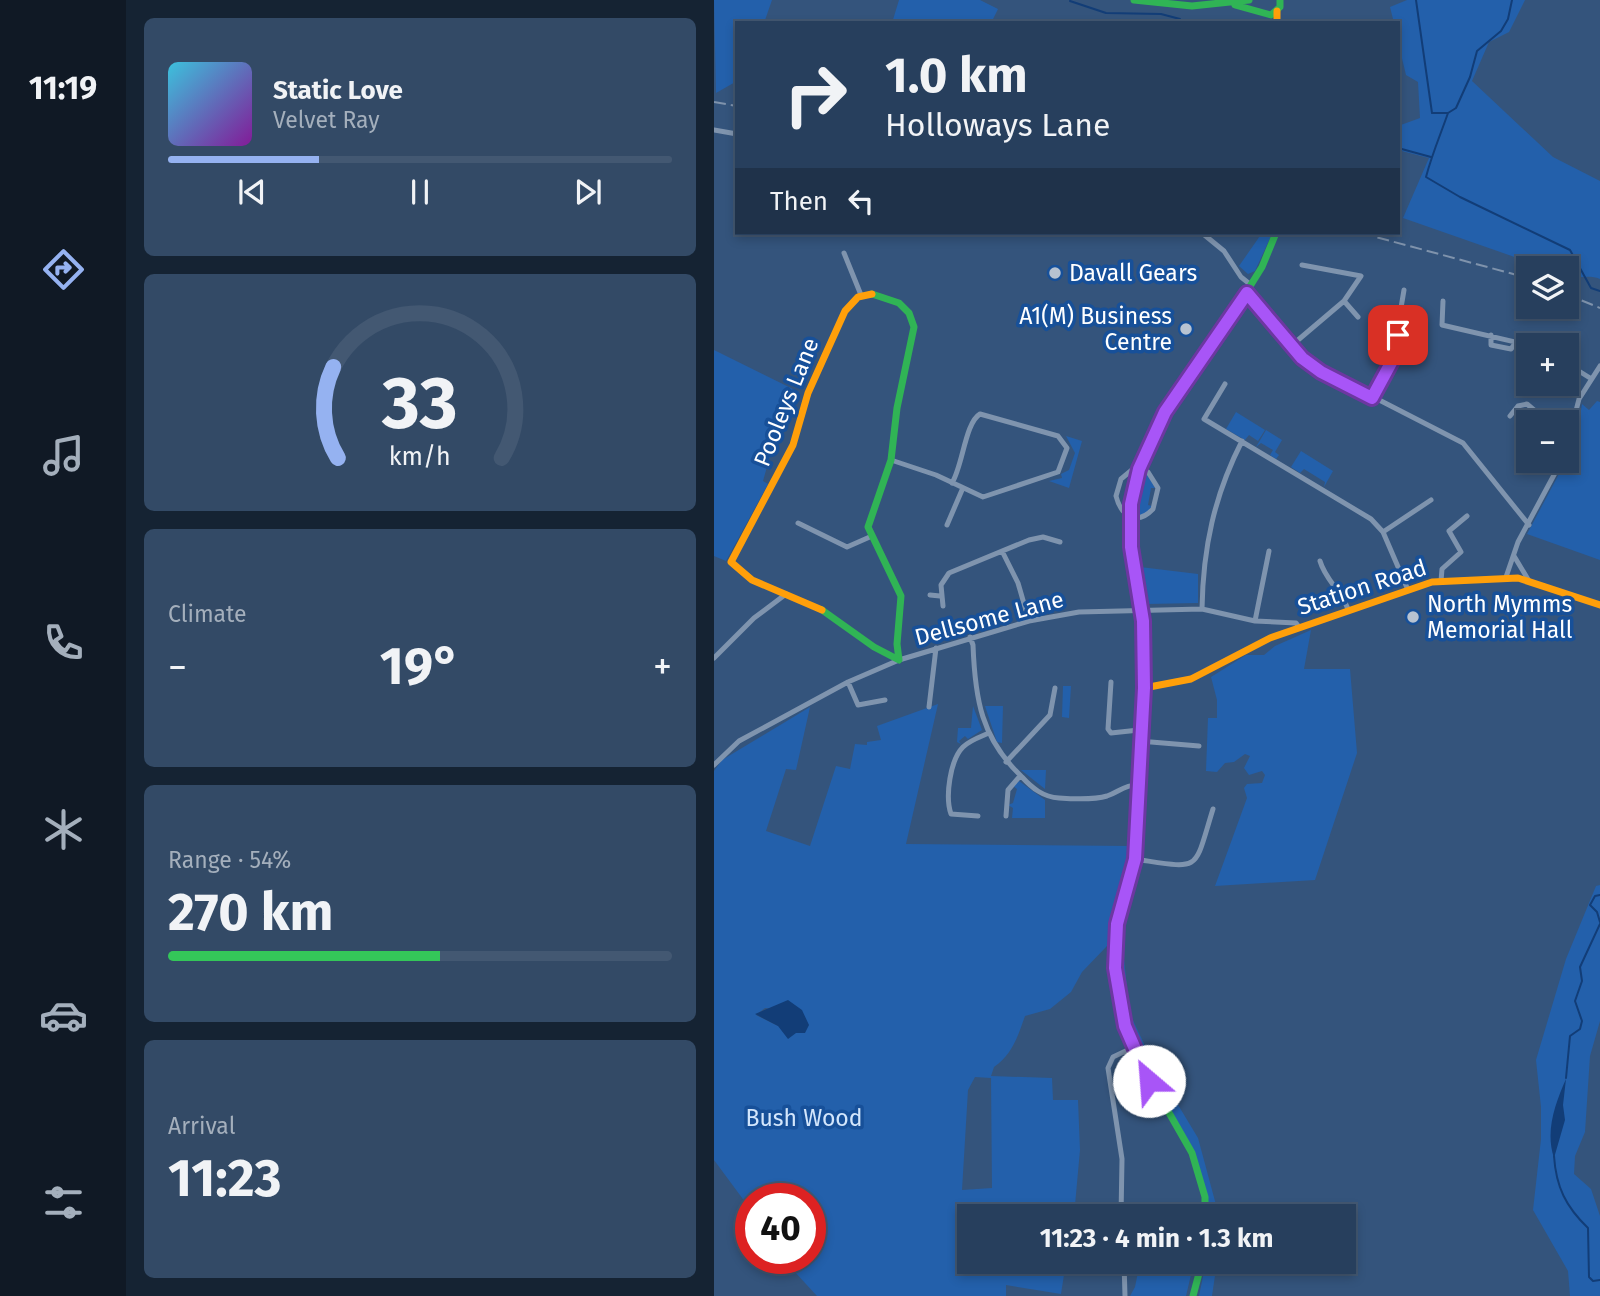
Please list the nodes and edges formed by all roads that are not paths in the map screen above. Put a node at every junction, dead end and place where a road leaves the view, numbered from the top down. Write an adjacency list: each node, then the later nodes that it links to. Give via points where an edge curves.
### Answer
1 (1134, 0): 5 (street, via 1168,6)
2 (1249, 0): 5 (street)
3 (1258, 0): 6 (street)
4 (1282, 1): 7 (street)
5 (1232, 4): 6 (street)
6 (1259, 10): 8 (street)
7 (1277, 11): 8 (street); 10 (street)
8 (1267, 15): 9 (street)
9 (1273, 21)
10 (1275, 21)
11 (714, 131): 12 (street)
12 (735, 134)
13 (1204, 235): 17 (street)
14 (1275, 235): 17 (street)
15 (844, 253): 20 (street)
16 (1302, 265): 21 (street, via 1361,276)
17 (1251, 285): 19 (street)
18 (1404, 290): 31 (street, via 1392,361)
19 (1247, 293): 26 (street); 37 (street, via 1169,405)
20 (861, 295): 36 (street, via 880,294 900,303 913,320); 58 (street, Pooleys Lane, via 845,311 808,393 793,445 732,564)
21 (1344, 301): 23 (street); 26 (street)
22 (1443, 301): 24 (street, via 1442,325)
23 (1358, 317)
24 (1491, 335): 25 (street); 25 (street, via 1493,347 1508,350)
25 (1516, 342)
26 (1291, 346): 31 (street, via 1321,372)
27 (1600, 366): 29 (street)
28 (1579, 371): 29 (street)
29 (1590, 378): 33 (street)
30 (1225, 384): 35 (street, via 1204,419)
31 (1372, 398): 45 (street, via 1463,443)
32 (1534, 410): 34 (street, via 1527,404)
33 (1576, 410)
34 (1510, 416)
35 (1242, 441): 47 (street, via 1363,514); 64 (street, via 1209,523)
36 (891, 460): 39 (street); 48 (street, via 868,523)
37 (1139, 469): 43 (street); 43 (street, via 1124,475 1116,491 1118,504); 43 (street, via 1154,478 1158,495 1149,514)
38 (1555, 473): 45 (street)
39 (952, 483): 40 (street); 40 (street, via 963,460 970,424 980,414 1058,436 1065,444 1063,465 1054,474 989,497)
40 (962, 490): 46 (street)
41 (1431, 500): 47 (street)
42 (1467, 516): 55 (street, via 1449,531 1461,552 1442,569)
43 (1130, 518): 63 (street)
44 (798, 523): 48 (street, via 847,547)
45 (1529, 524): 52 (street)
46 (947, 525)
47 (1383, 532): 57 (street)
48 (872, 536): 72 (street, via 901,596)
49 (1060, 542): 50 (street, via 1037,537)
50 (1002, 551): 60 (street, via 948,573); 66 (street)
51 (1269, 551): 67 (street)
52 (1514, 556): 54 (street); 56 (street)
53 (1320, 561): 65 (street)
54 (1506, 577): 55 (street, Station Road); 56 (street, Station Road)
55 (1441, 581): 57 (street, Station Road)
56 (1529, 581): 61 (street, Station Road)
57 (1408, 590): 65 (street, Station Road)
58 (786, 594): 71 (street); 72 (street, via 826,612)
59 (930, 595): 60 (street)
60 (940, 596): 62 (street)
61 (1600, 605)
62 (943, 606)
63 (1141, 609): 64 (street, Dellsome Lane); 66 (street, Dellsome Lane, via 1079,612); 76 (street)
64 (1202, 609): 67 (street, Dellsome Lane)
65 (1348, 609): 68 (street, Station Road)
66 (1029, 621): 69 (street, Dellsome Lane)
67 (1255, 621): 68 (street, Dellsome Lane, via 1296,623)
68 (1299, 627): 76 (street, Station Road, via 1251,646 1191,679)
69 (970, 637): 70 (street, Dellsome Lane); 82 (street, via 975,694)
70 (936, 648): 72 (street, Dellsome Lane); 79 (street)
71 (714, 658)
72 (899, 660): 73 (street, Dellsome Lane)
73 (848, 682): 78 (street, via 857,704); 86 (street, Dellsome Lane, via 739,741)
74 (1111, 682): 81 (street, via 1108,729 1111,733)
75 (1055, 688): 85 (street, via 1050,715)
76 (1144, 688): 81 (street)
77 (885, 700): 78 (street)
78 (877, 702): 80 (street)
79 (929, 707)
80 (879, 712)
81 (1139, 730): 83 (street)
82 (989, 733): 85 (street); 90 (street, via 970,741 958,753 950,785 951,814)
83 (1139, 741): 84 (street); 88 (street)
84 (1199, 746)
85 (1006, 762): 87 (street)
86 (714, 765)
87 (1020, 776): 88 (street, via 1040,793 1061,798 1100,797); 91 (street, via 1008,790)
88 (1137, 785): 92 (street)
89 (1213, 809): 92 (street, via 1203,848 1192,862 1170,866)
90 (978, 816)
91 (1006, 816)
92 (1135, 859): 93 (street, via 1117,924 1115,951 1120,1005)
93 (1132, 1048): 94 (street, via 1113,1057 1108,1068 1122,1159); 95 (street, via 1192,1153)
94 (1121, 1204)
95 (1205, 1204)
96 (1124, 1274): 98 (street)
97 (1199, 1274): 99 (street)
98 (1125, 1296)
99 (1193, 1296)

